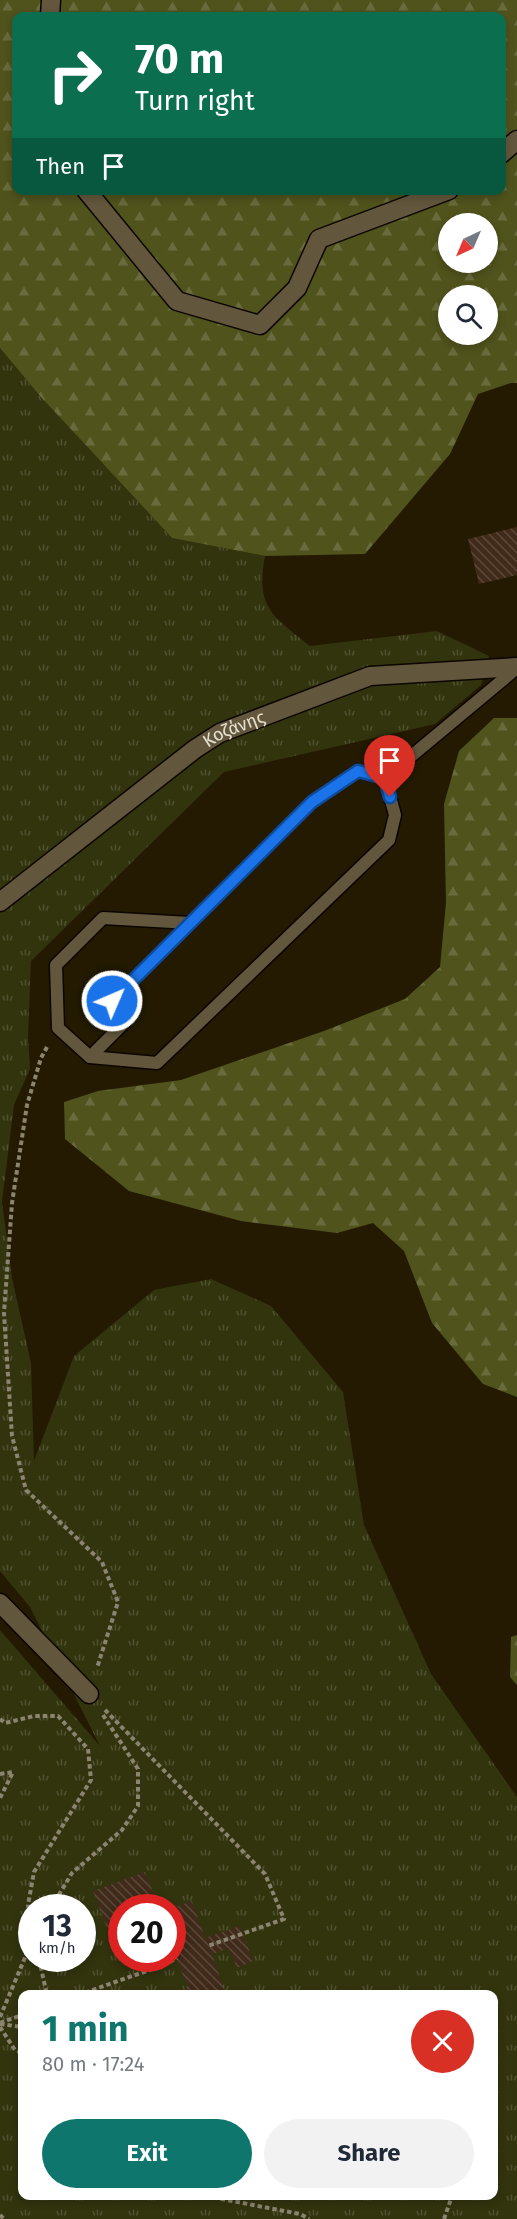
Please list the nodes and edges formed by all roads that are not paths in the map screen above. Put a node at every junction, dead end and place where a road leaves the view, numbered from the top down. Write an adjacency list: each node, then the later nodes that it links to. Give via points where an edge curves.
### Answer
1 (90, 195): 2 (street, via 177,301 260,325 297,288 319,238)
2 (435, 195)
3 (517, 668): 4 (lane); 5 (street, Κοζάνης, via 370,676 220,733)
4 (385, 778): 6 (lane, via 358,771 312,802); 7 (lane, via 395,815 389,840 157,1063)
5 (0, 902)
6 (190, 923): 7 (lane, via 112,1001 130,1017); 7 (lane, via 103,918 56,964 58,1028)
7 (90, 1057)
8 (0, 1603): 9 (street)
9 (89, 1694)

